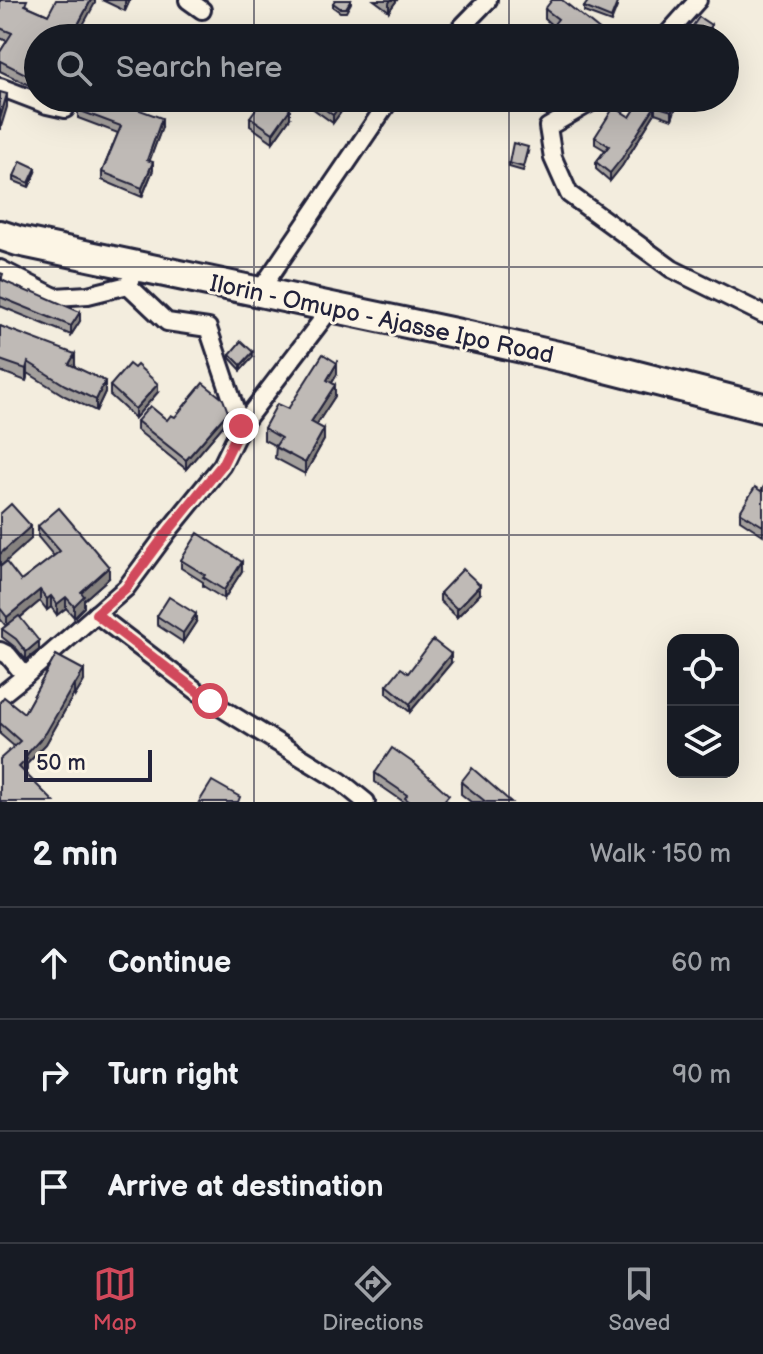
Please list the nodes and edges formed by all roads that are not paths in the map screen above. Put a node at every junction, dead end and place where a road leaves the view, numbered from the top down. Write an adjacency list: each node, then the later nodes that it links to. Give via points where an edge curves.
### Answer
1 (488, 0): 3 (street)
2 (698, 0): 4 (street)
3 (465, 24)
4 (677, 24)
5 (0, 87): 6 (street)
6 (24, 96)
7 (382, 112): 12 (street)
8 (574, 112): 14 (street, via 548,127 553,158 569,194 672,269)
9 (0, 235): 11 (highway, Ilorin - Omupo - Ajasse Ipo Road)
10 (0, 269): 11 (street, via 55,297 88,295)
11 (133, 276): 12 (highway, Ilorin - Omupo - Ajasse Ipo Road); 16 (street, via 167,322 208,328)
12 (259, 292): 13 (highway, Ilorin - Omupo - Ajasse Ipo Road)
13 (332, 307): 15 (highway, Ilorin - Omupo - Ajasse Ipo Road); 16 (street)
14 (763, 314)
15 (763, 408)
16 (241, 426): 17 (street, via 222,465 126,588)
17 (96, 614): 19 (street); 21 (street, via 210,701)
18 (0, 651): 19 (street)
19 (25, 676): 20 (street)
20 (0, 696)
21 (366, 802)

